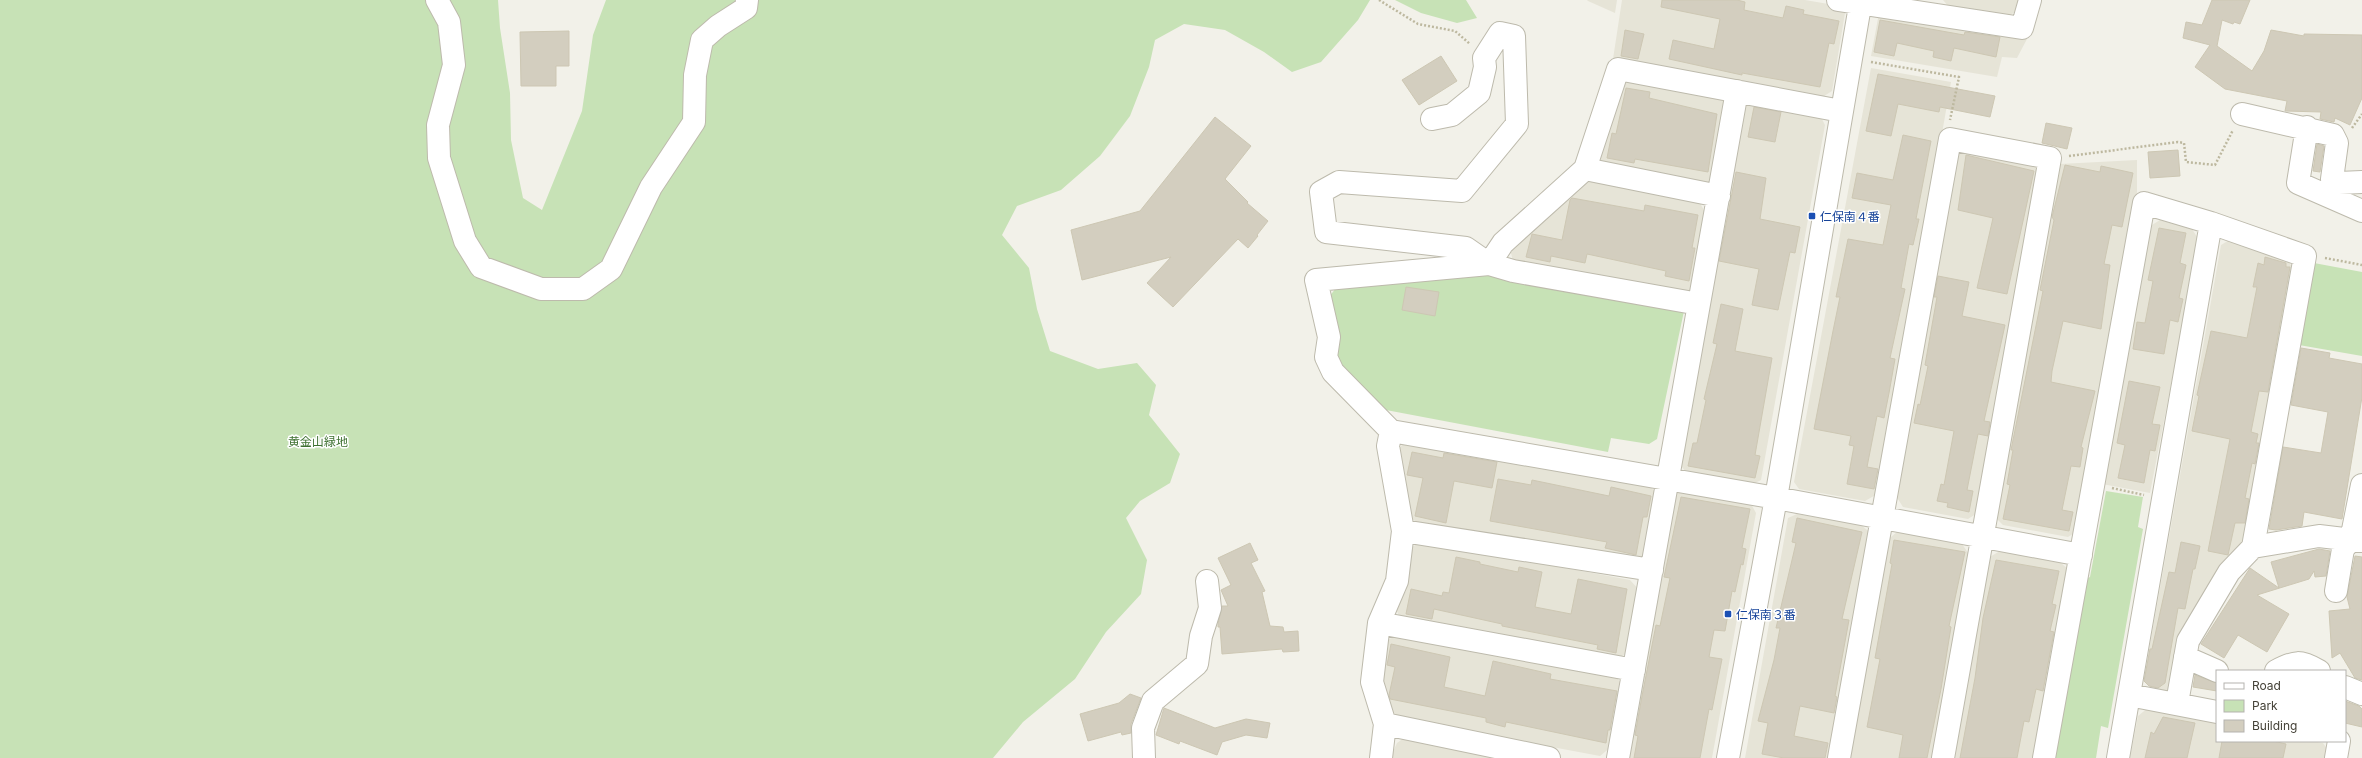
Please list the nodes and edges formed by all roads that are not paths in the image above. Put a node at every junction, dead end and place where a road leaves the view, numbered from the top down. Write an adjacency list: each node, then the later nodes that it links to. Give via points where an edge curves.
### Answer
1 (437, 0): 2 (street, via 449,22 454,65 438,125 439,158 465,241 481,267 541,289 583,289 610,269 651,187 694,122 695,75 702,40 746,8)
2 (747, 0)
3 (1838, 0): 5 (street)
4 (2030, 0): 6 (street, via 2022,28)
5 (1861, 2): 6 (street); 8 (street)
6 (1930, 7)
7 (1737, 91): 8 (street); 12 (street, via 1618,69); 14 (street)
8 (1841, 111): 22 (street)
9 (2242, 114): 11 (street)
10 (1432, 119): 17 (street, via 1452,115 1479,93 1485,67 1484,58 1500,33 1514,36 1517,124 1462,191 1339,182 1321,192 1326,232 1466,248)
11 (2307, 127): 13 (street, via 2333,135 2337,143 2332,179 2339,183); 15 (street, via 2298,183)
12 (1585, 169): 14 (street); 17 (street, via 1503,243)
13 (2362, 182)
14 (1719, 196): 18 (street)
15 (2362, 211)
16 (2212, 223): 27 (street, via 2305,256); 28 (street, via 2144,203); 40 (street)
17 (1489, 264): 18 (street, via 1513,271); 19 (street, via 1316,280 1329,337 1326,357 1333,372)
18 (1699, 304): 20 (street)
19 (1391, 431): 20 (street); 24 (street, via 1388,446)
20 (1668, 480): 22 (street); 29 (street)
21 (2362, 485): 26 (street)
22 (1776, 498): 23 (street); 49 (street)
23 (1882, 518): 25 (street); 25 (street, via 1950,139 2050,158); 50 (street)
24 (1403, 531): 29 (street); 32 (street, via 1397,582)
25 (1983, 537): 28 (street); 51 (street)
26 (2357, 540): 27 (street, via 2319,536); 31 (street, via 2343,549)
27 (2252, 547): 33 (street, via 2229,572 2188,641)
28 (2081, 555): 52 (street)
29 (1652, 570): 34 (street)
30 (1207, 580): 45 (street, via 1210,608 1201,636 1197,664 1153,700 1143,728)
31 (2336, 591)
32 (1379, 623): 34 (street); 43 (street, via 1372,682)
33 (2185, 656): 37 (street); 41 (street)
34 (1634, 670): 48 (street)
35 (2278, 670): 36 (street, via 2291,662 2306,663)
36 (2317, 670)
37 (2216, 671)
38 (2346, 687): 39 (street)
39 (2362, 694)
40 (2129, 695): 41 (street); 53 (street)
41 (2177, 703): 42 (street)
42 (2216, 712)
43 (1385, 724): 46 (street); 47 (street)
44 (2339, 742): 54 (street)
45 (1144, 758)
46 (1381, 758)
47 (1549, 758)
48 (1618, 758)
49 (1728, 758)
50 (1839, 758)
51 (1943, 758)
52 (2044, 758)
53 (2118, 758)
54 (2336, 758)

